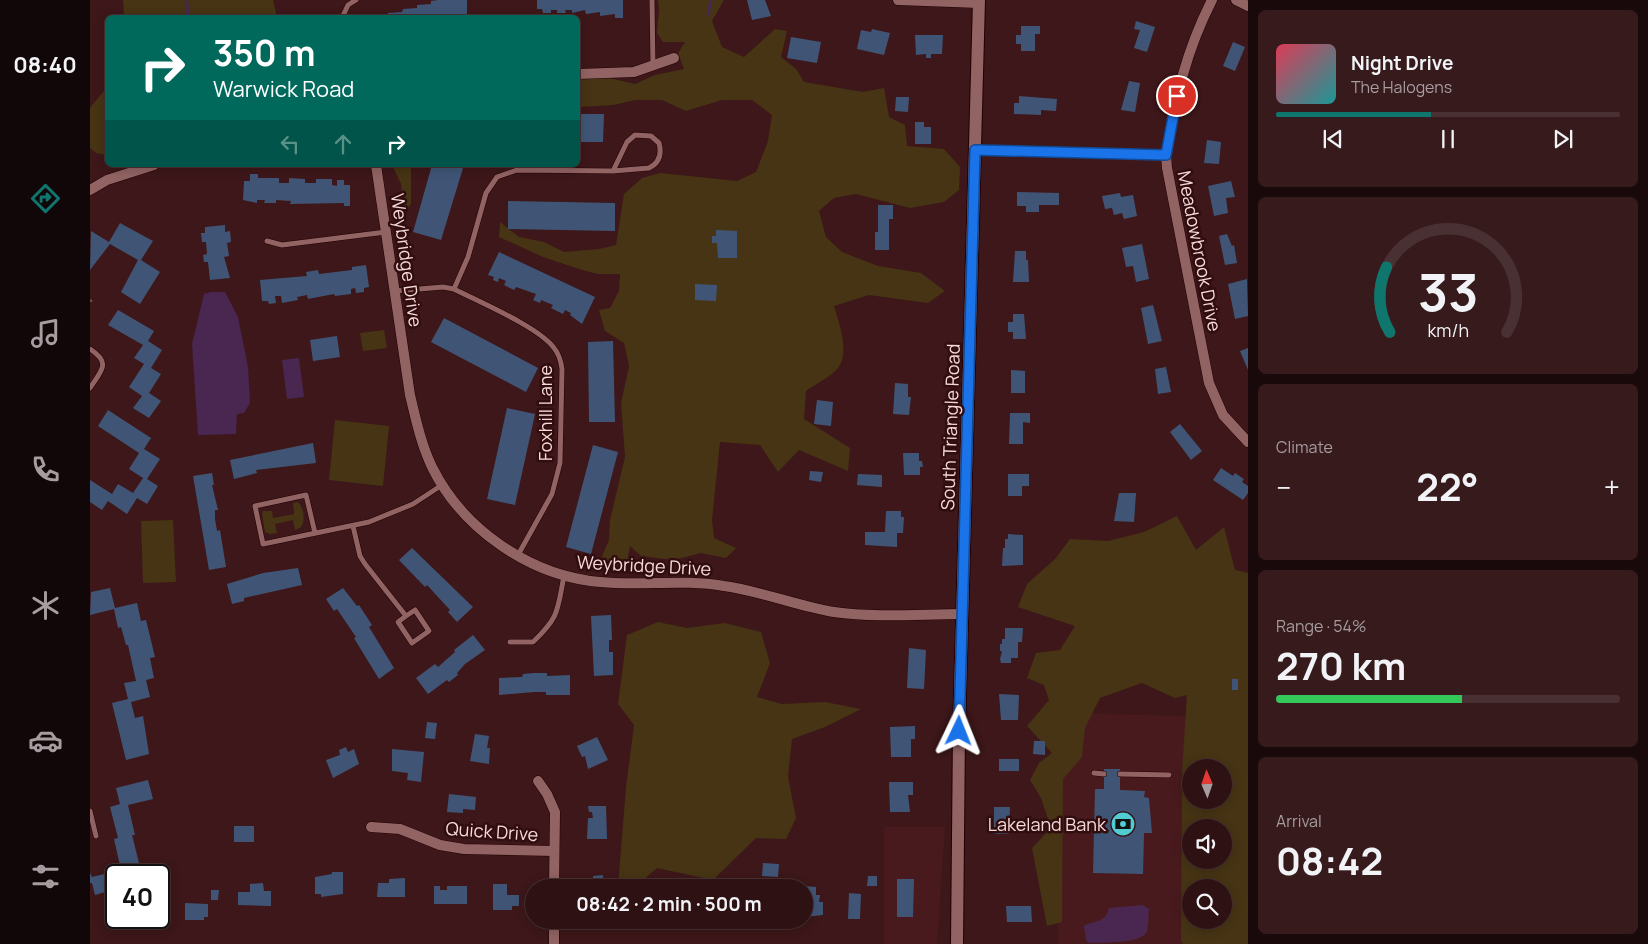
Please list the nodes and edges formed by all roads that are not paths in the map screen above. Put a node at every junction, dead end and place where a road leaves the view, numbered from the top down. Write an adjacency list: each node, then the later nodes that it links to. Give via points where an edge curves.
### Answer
1 (356, 0): 8 (lane, via 348,5)
2 (652, 0): 10 (lane)
3 (898, 0): 6 (street)
4 (1212, 0): 13 (street, Meadowbrook Drive, via 1186,58)
5 (1236, 0): 7 (street)
6 (979, 2): 12 (street, South Triangle Road)
7 (1248, 6)
8 (343, 15)
9 (674, 58): 10 (street)
10 (653, 66): 11 (street, via 634,72)
11 (580, 74)
12 (975, 150): 13 (street); 30 (street, South Triangle Road)
13 (1166, 155): 24 (street, Meadowbrook Drive, via 1208,383 1223,415)
14 (148, 167): 17 (street, via 107,180)
15 (376, 167): 18 (street, Weybridge Drive)
16 (613, 170): 16 (lane, via 653,166 659,158 659,143 651,136 635,135 627,142); 20 (lane, via 517,170 497,177 486,193 468,258)
17 (90, 190)
18 (386, 232): 19 (lane, via 282,246); 21 (street, Weybridge Drive)
19 (267, 241)
20 (454, 289): 21 (lane, Foxhill Lane); 28 (lane, Foxhill Lane, via 535,332 549,341 560,357 560,463 552,494)
21 (396, 291): 25 (street, Weybridge Drive, via 418,431)
22 (90, 349): 23 (lane, via 101,356 103,368)
23 (90, 388)
24 (1248, 442)
25 (442, 484): 26 (lane, via 393,514); 28 (street, Weybridge Drive, via 469,518)
26 (353, 526): 27 (lane); 31 (lane, via 360,556)
27 (315, 533): 27 (lane, via 262,544 255,506 306,495)
28 (518, 555): 29 (street, Weybridge Drive)
29 (564, 576): 30 (street, Weybridge Drive, via 619,583 726,586 851,614); 32 (lane, via 558,614 547,629 533,642)
30 (963, 614): 45 (street, South Triangle Road)
31 (406, 616): 31 (lane, via 398,622 412,643 430,631 415,610)
32 (510, 642)
33 (1094, 773): 34 (lane)
34 (1104, 774)
35 (1120, 774): 36 (lane)
36 (1169, 775)
37 (538, 781): 41 (street, via 554,812)
38 (90, 811): 40 (lane)
39 (371, 827): 41 (street, Quick Drive, via 400,829 440,845 464,849)
40 (96, 836)
41 (554, 851): 42 (street)
42 (554, 879)
43 (554, 929): 44 (street)
44 (554, 944)
45 (957, 944)

